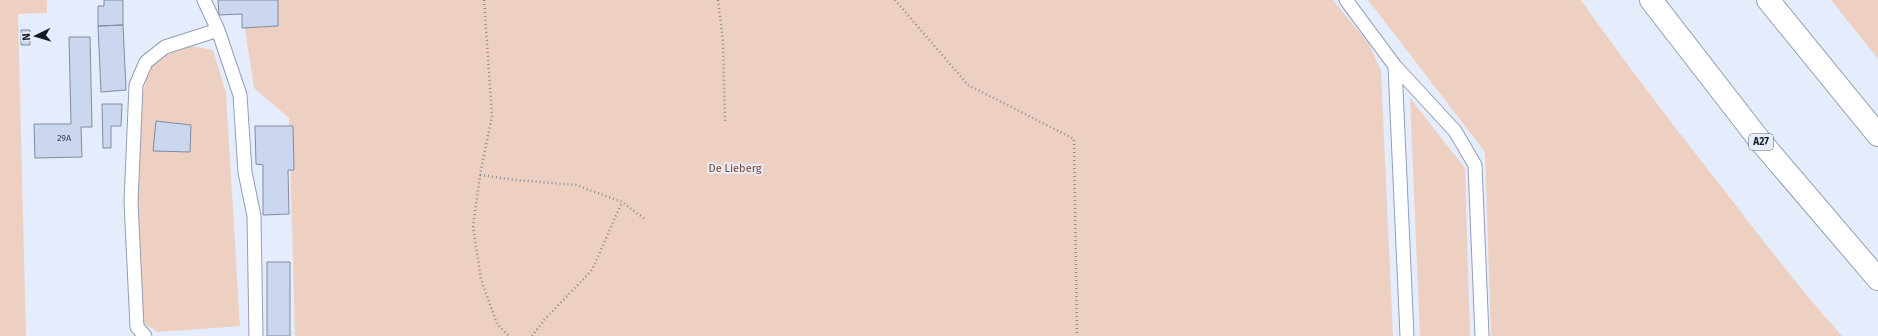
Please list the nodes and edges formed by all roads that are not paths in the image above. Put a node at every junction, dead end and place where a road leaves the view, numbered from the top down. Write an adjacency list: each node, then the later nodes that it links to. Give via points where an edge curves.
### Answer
1 (204, 0): 5 (lane)
2 (1346, 0): 6 (lane)
3 (1651, 0): 8 (highway, A27, via 1761,142)
4 (1768, 0): 7 (highway)
5 (218, 30): 9 (lane, via 164,47 146,62 136,85 131,202 137,327); 10 (lane, via 240,95 245,172 254,216)
6 (1395, 66): 11 (lane); 12 (lane, via 1455,131 1475,165)
7 (1878, 134)
8 (1878, 279)
9 (145, 336)
10 (256, 336)
11 (1407, 336)
12 (1482, 336)

